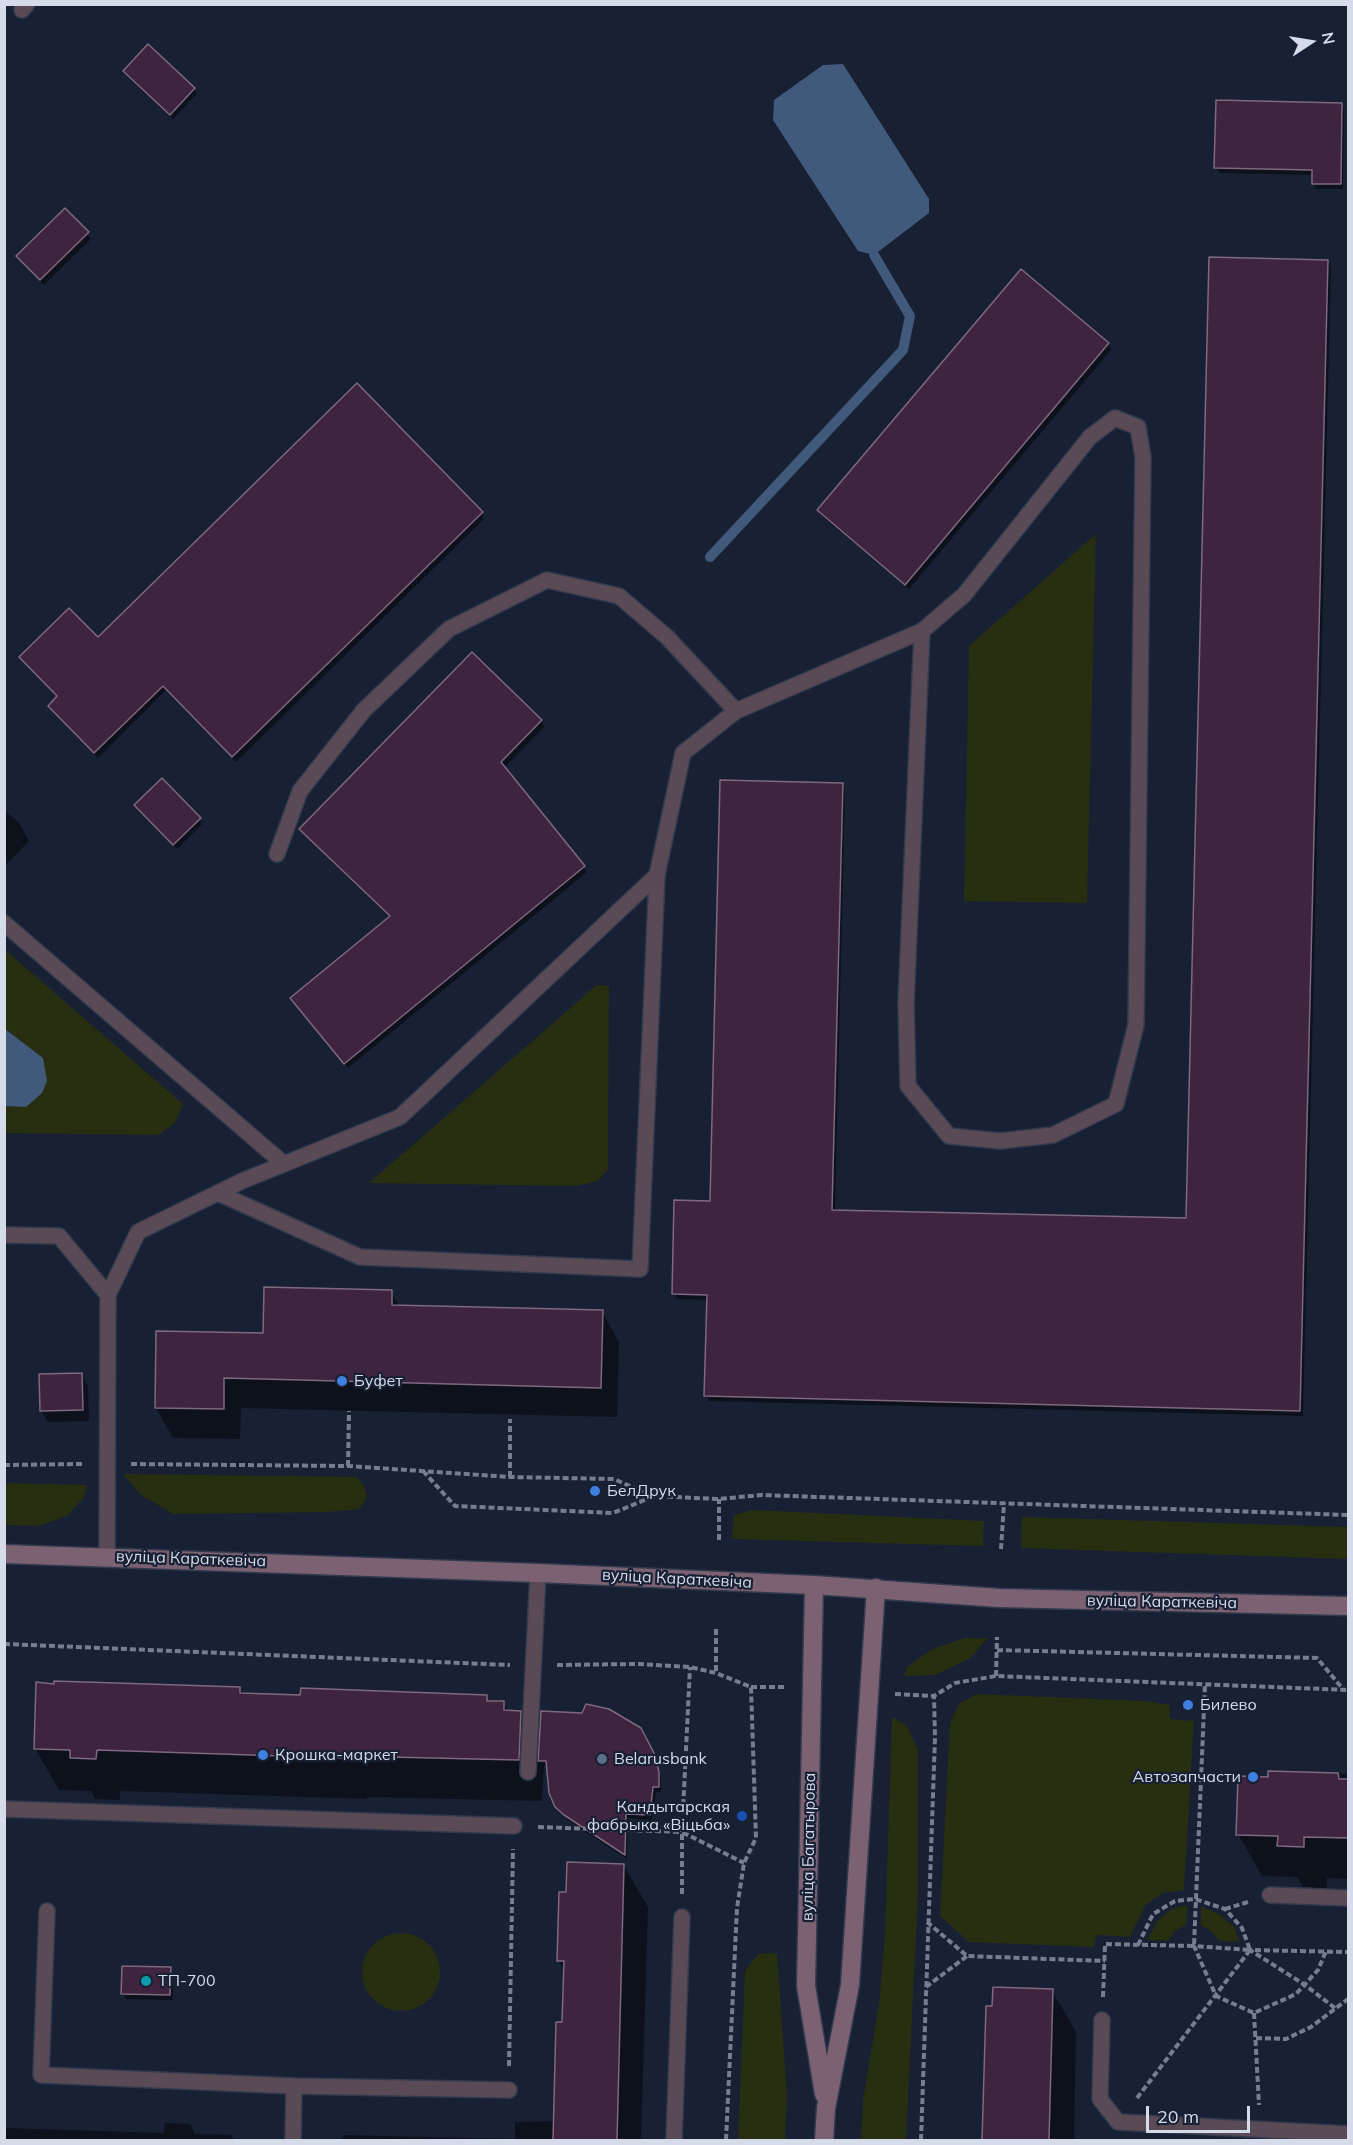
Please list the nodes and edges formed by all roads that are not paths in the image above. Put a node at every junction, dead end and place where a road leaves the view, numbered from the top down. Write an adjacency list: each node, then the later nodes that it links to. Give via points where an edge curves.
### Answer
1 (922, 631): 1 (lane, via 964,594 1090,436 1115,418 1138,427 1143,469 1136,1025 1116,1104 1053,1135 1000,1140 949,1136 908,1086 906,1003); 2 (lane)
2 (736, 711): 3 (lane, via 667,637 620,596 547,580 448,629 364,710 300,791); 4 (lane, via 683,753)
3 (276, 854)
4 (657, 875): 6 (lane, via 400,1117); 7 (lane, via 640,1269 360,1257)
5 (4, 923): 6 (lane)
6 (284, 1164): 7 (lane)
7 (218, 1193): 9 (lane, via 138,1232)
8 (4, 1235): 9 (lane, via 59,1236)
9 (108, 1294): 11 (lane)
10 (4, 1554): 11 (street, вуліца Караткевіча)
11 (107, 1556): 12 (street, вуліца Караткевіча)
12 (538, 1573): 13 (street, вуліца Караткевіча); 16 (lane)
13 (814, 1585): 14 (street, вуліца Караткевіча); 26 (street, вуліца Багатырова, via 806,1986)
14 (876, 1588): 15 (street, вуліца Караткевіча, via 999,1598); 26 (street, вуліца Багатырова, via 850,1985)
15 (1348, 1606)
16 (528, 1772)
17 (4, 1809): 18 (lane)
18 (514, 1826)
19 (1270, 1895): 20 (lane)
20 (1348, 1898)
21 (46, 1911): 24 (lane, via 41,2075)
22 (682, 1917): 29 (lane)
23 (1102, 2020): 27 (lane, via 1100,2099 1118,2122)
24 (294, 2086): 25 (lane); 28 (lane)
25 (509, 2090)
26 (826, 2108): 30 (street, вуліца Багатырова)
27 (1348, 2134)
28 (293, 2140)
29 (674, 2140)
30 (824, 2140)

